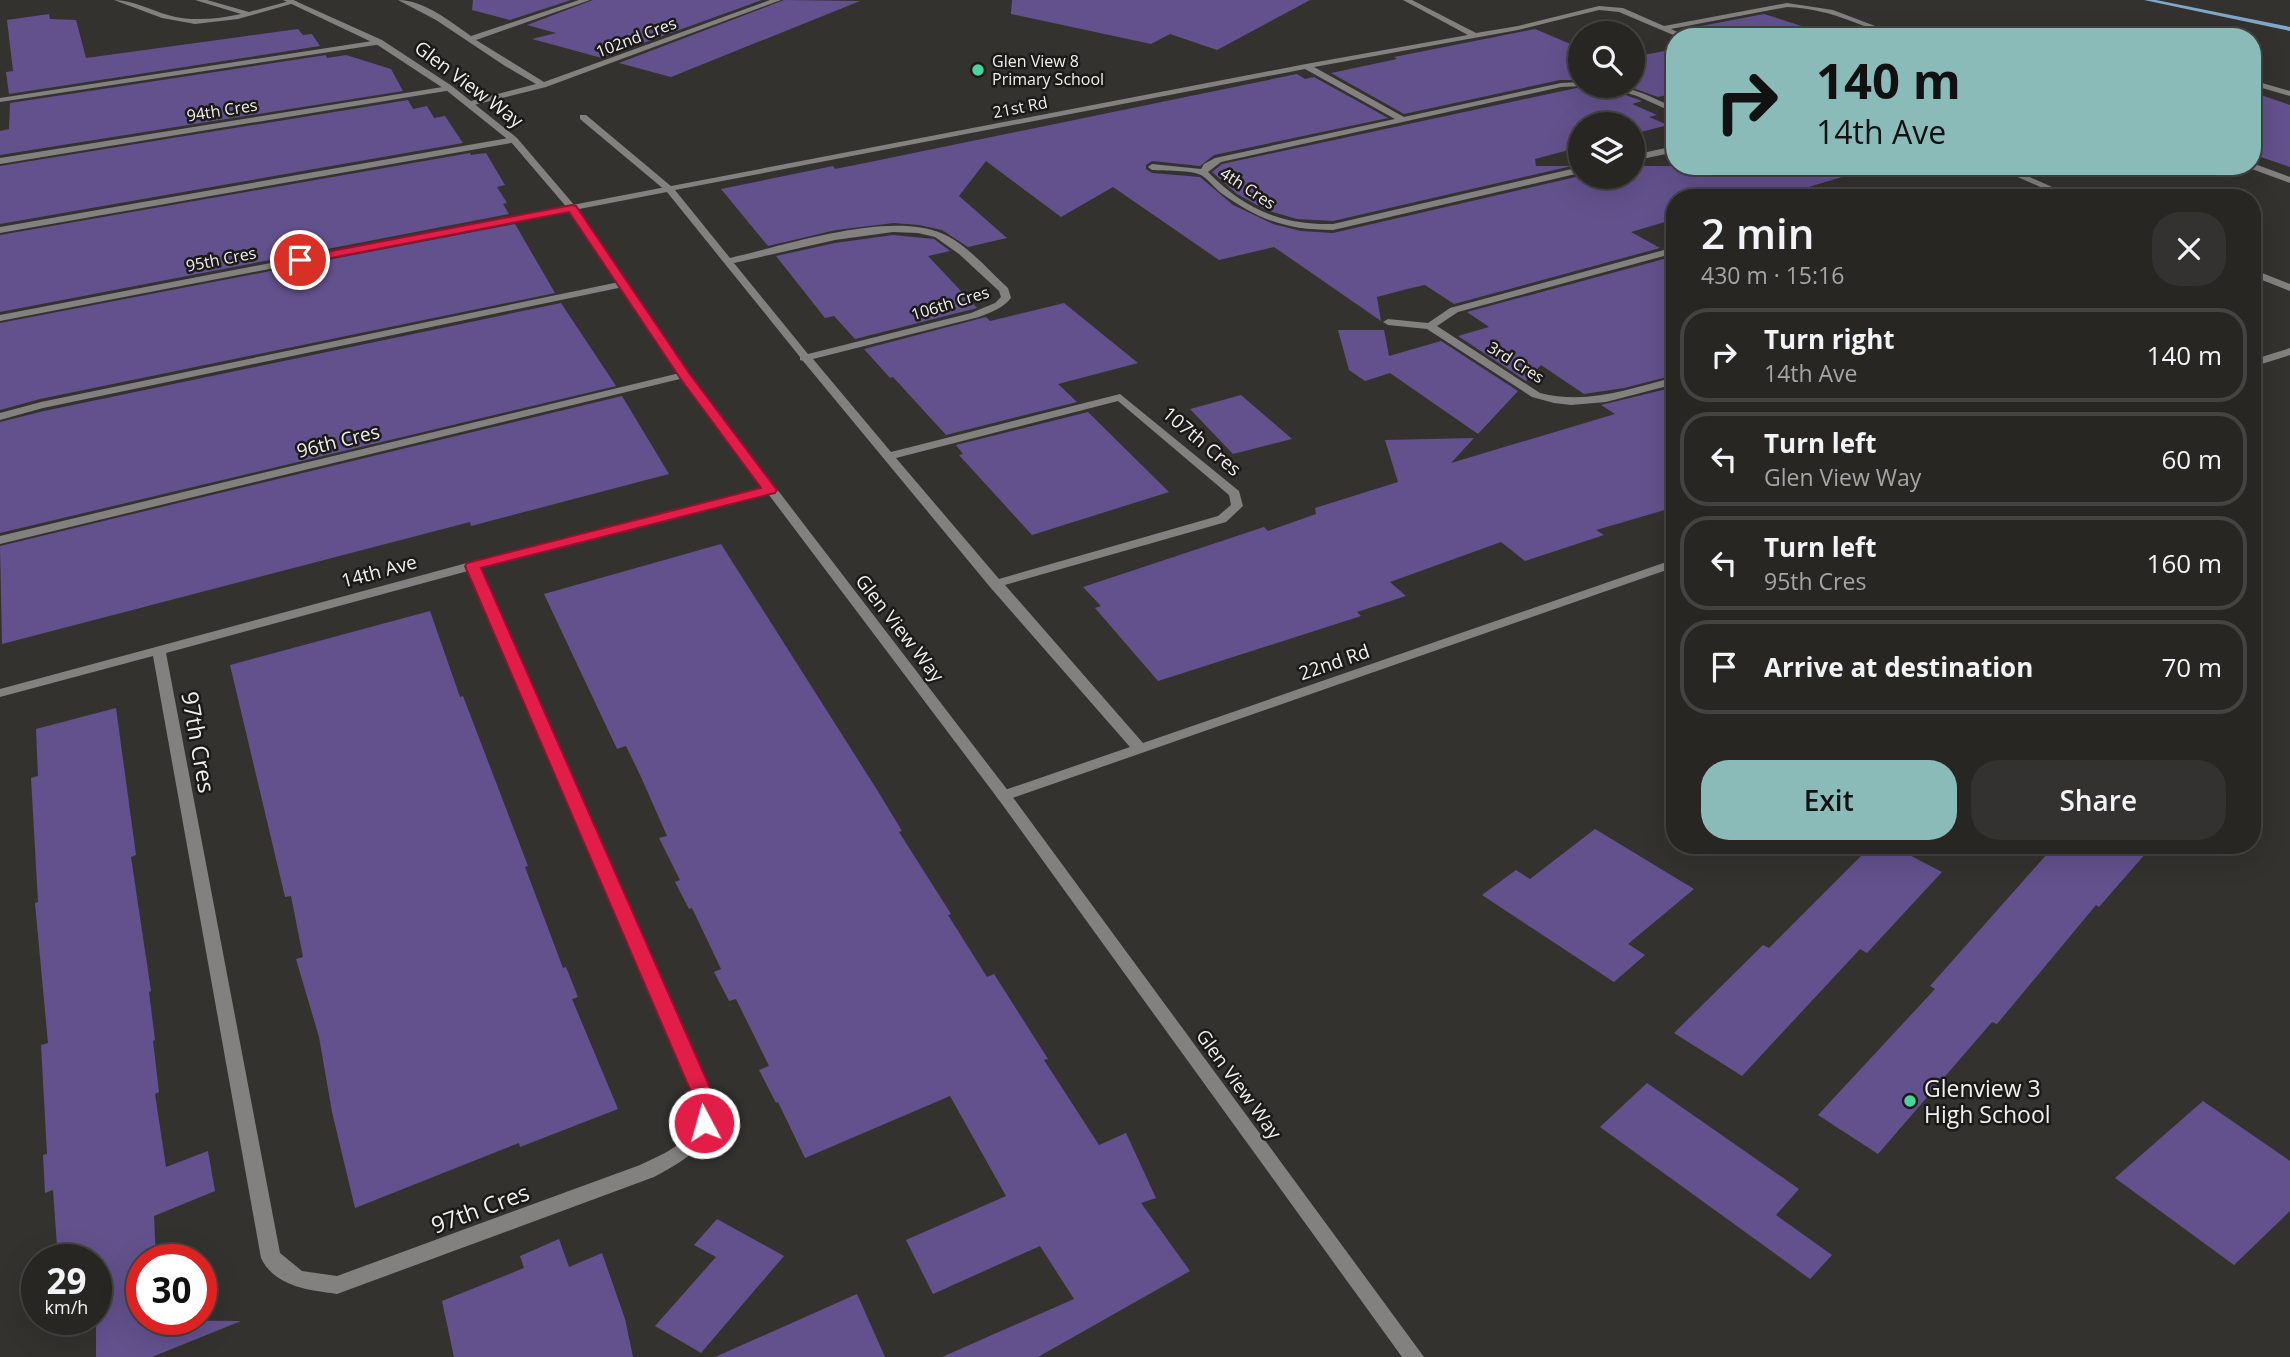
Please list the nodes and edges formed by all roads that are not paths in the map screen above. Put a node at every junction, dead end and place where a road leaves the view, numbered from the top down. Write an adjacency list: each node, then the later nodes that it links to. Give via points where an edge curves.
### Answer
1 (117, 0): 8 (street, via 178,19 203,21)
2 (199, 0): 8 (street)
3 (586, 0): 13 (street)
4 (777, 0): 16 (street, 102nd Cres)
5 (1407, 0): 12 (street)
6 (290, 1): 8 (street); 14 (street, Glen View Way)
7 (408, 1): 13 (street)
8 (249, 14)
9 (1663, 27): 10 (street, 21st Rd); 11 (street, via 1802,5); 12 (street, 21st Rd, via 1620,10 1599,8)
10 (1666, 28)
11 (1874, 28)
12 (1474, 35): 15 (street, 21st Rd)
13 (471, 38): 16 (street, via 519,74)
14 (379, 42): 19 (street, Glen View Way); 22 (street)
15 (1306, 66): 26 (street); 37 (street, 21st Rd)
16 (543, 85): 23 (street, 102nd Cres)
17 (1568, 85): 26 (street, 4th Cres)
18 (2261, 85): 20 (street)
19 (449, 88): 23 (street, Glen View Way); 30 (street, 94th Cres)
20 (2290, 94)
21 (1645, 96): 24 (street)
22 (0, 100)
23 (470, 104): 27 (street, Glen View Way)
24 (1666, 107)
25 (583, 117): 37 (street)
26 (1402, 119): 33 (street, 4th Cres, via 1218,160)
27 (514, 140): 39 (street, Glen View Way); 40 (street)
28 (1666, 151): 29 (street)
29 (1645, 155)
30 (0, 161)
31 (1152, 166): 33 (street)
32 (2261, 169): 36 (street)
33 (1203, 172): 34 (street, 4th Cres, via 1267,219 1307,228 1333,227)
34 (1568, 173)
35 (2018, 175): 38 (street)
36 (2290, 180)
37 (669, 189): 39 (street, 21st Rd); 42 (street)
38 (2052, 189)
39 (572, 208): 44 (street, Glen View Way); 46 (street, 95th Cres)
40 (0, 230)
41 (1666, 252): 48 (street, via 1454,310)
42 (727, 262): 50 (street); 50 (street, 106th Cres, via 880,229 923,230 941,236 1004,290 1006,298 999,305 975,315)
43 (2261, 276): 45 (street)
44 (624, 284): 52 (street, Glen View Way); 54 (street)
45 (2290, 288)
46 (0, 318)
47 (1388, 322): 48 (street, 3rd Cres)
48 (1430, 326): 53 (street, 3rd Cres, via 1536,395 1553,401 1594,402)
49 (2290, 351): 51 (street)
50 (804, 358): 55 (street)
51 (2261, 361)
52 (684, 375): 56 (street, Glen View Way); 57 (street, 96th Cres)
53 (1666, 382)
54 (0, 416)
55 (890, 456): 60 (street); 60 (street, 107th Cres, via 1120,397 1235,494 1237,506 1222,519)
56 (770, 490): 58 (street, 14th Ave); 64 (street, Glen View Way)
57 (0, 540)
58 (472, 566): 61 (street, 14th Ave); 61 (street, 97th Cres, via 704,1099 704,1123 697,1139 647,1171 337,1285 296,1279 271,1258)
59 (1666, 566): 63 (street, 22nd Rd)
60 (995, 584): 63 (street)
61 (159, 652): 62 (street, 14th Ave)
62 (0, 693)
63 (1141, 750): 64 (street, 22nd Rd)
64 (1004, 796): 65 (street, Glen View Way)
65 (1414, 1357)

